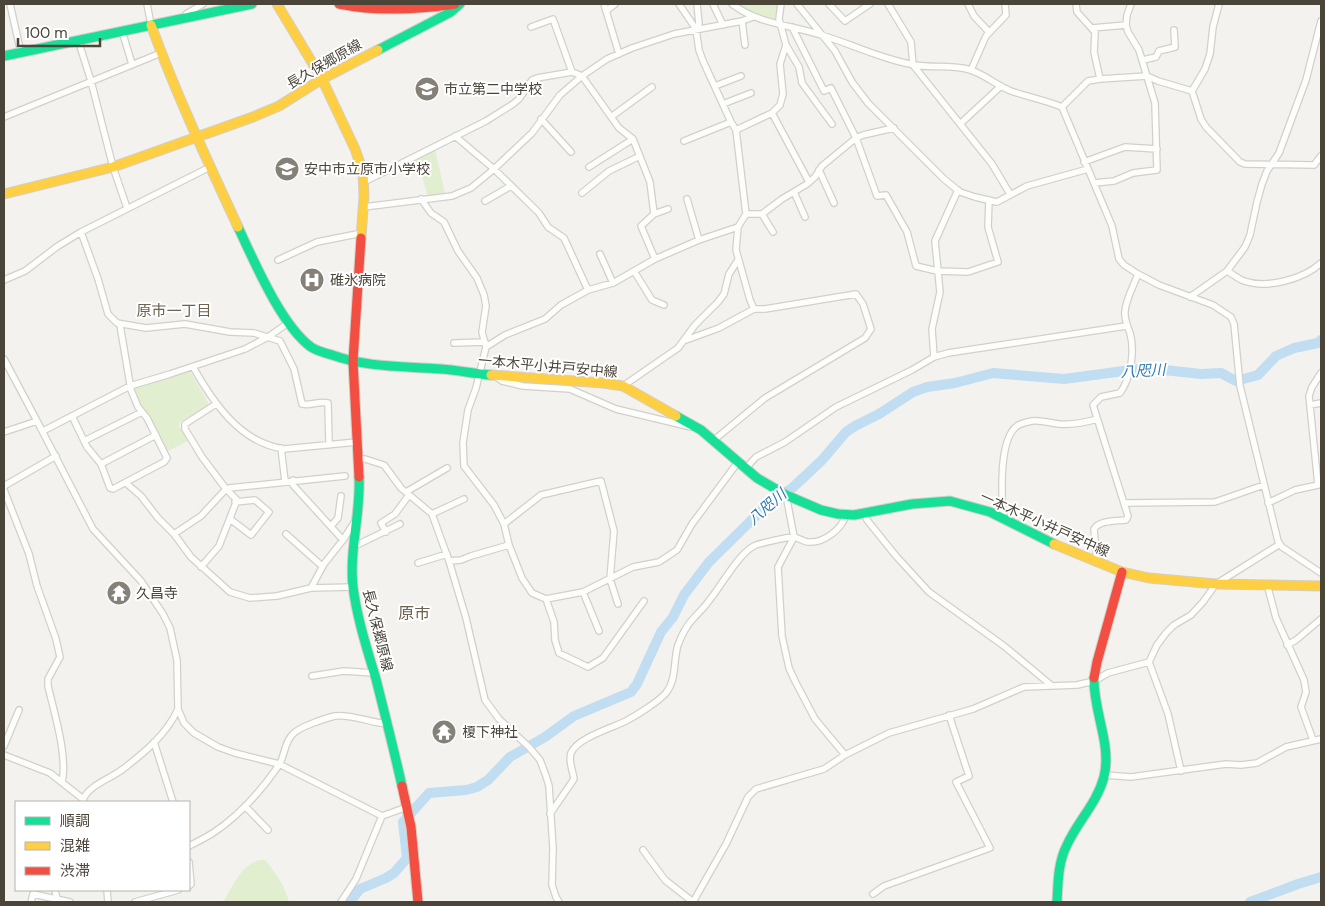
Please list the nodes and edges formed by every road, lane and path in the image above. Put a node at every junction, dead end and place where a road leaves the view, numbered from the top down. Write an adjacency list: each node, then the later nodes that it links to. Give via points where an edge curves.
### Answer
1 (10, 4): 45 (street)
2 (147, 4): 31 (street)
3 (203, 4): 27 (street, via 186,14)
4 (252, 4): 27 (main road)
5 (277, 4): 58 (main road, 長久保郷原線)
6 (339, 4): 7 (main road, via 396,10)
7 (455, 4)
8 (460, 4): 58 (main road, 長久保郷原線, via 451,12)
9 (604, 4): 25 (street)
10 (615, 4): 25 (street)
11 (679, 4): 37 (street)
12 (697, 4): 37 (street, via 699,24)
13 (713, 4): 32 (street)
14 (732, 4): 26 (street)
15 (782, 4): 30 (street)
16 (797, 4): 41 (street)
17 (829, 4): 18 (street, via 845,21)
18 (870, 4)
19 (888, 4): 51 (street, via 911,42)
20 (968, 4): 40 (street, via 974,16)
21 (1005, 4): 40 (street, via 1006,15)
22 (1076, 4): 36 (street, via 1077,12)
23 (1132, 4): 33 (street)
24 (1219, 4): 63 (street, via 1205,70)
25 (606, 11): 47 (street)
26 (753, 17): 28 (street); 30 (street)
27 (187, 18): 31 (main road)
28 (742, 21): 32 (street); 43 (street)
29 (1321, 21): 86 (street, via 1290,126)
30 (780, 24): 35 (street); 44 (street)
31 (151, 25): 39 (main road); 46 (main road, 一本木平小井戸安中線)
32 (723, 25): 37 (street)
33 (1126, 25): 36 (street); 49 (street)
34 (531, 27): 53 (street, via 553,19)
35 (792, 27): 41 (street); 78 (street, via 824,91 831,88)
36 (1092, 28): 57 (street)
37 (696, 29): 47 (street); 60 (street, via 699,50)
38 (1174, 30): 49 (street, via 1176,48 1159,51 1156,57)
39 (122, 31): 42 (main road); 50 (street)
40 (990, 32): 52 (street)
41 (820, 34): 51 (street); 74 (street, via 868,103)
42 (78, 40): 45 (main road); 59 (street)
43 (745, 45)
44 (786, 45): 67 (street, via 780,64 783,94 780,105); 72 (street, via 799,67 802,83)
45 (21, 53): 48 (main road)
46 (161, 53): 50 (street); 77 (main road, 一本木平小井戸安中線)
47 (619, 54): 54 (street)
48 (4, 56)
49 (1142, 60): 56 (street)
50 (132, 64): 59 (street)
51 (913, 65): 52 (street); 73 (street)
52 (971, 70): 61 (street)
53 (572, 72): 54 (street); 76 (street, via 532,80 513,104)
54 (582, 76): 69 (street); 70 (street, via 560,95)
55 (741, 76): 60 (street)
56 (1147, 76): 57 (street); 63 (street); 81 (street, via 1155,103)
57 (1100, 78): 66 (street, via 1088,81)
58 (322, 79): 77 (main road, 長久保郷原線, via 279,106); 93 (main road, 長久保郷原線, via 355,149)
59 (91, 81): 68 (street); 88 (street)
60 (715, 86): 65 (street)
61 (1001, 86): 66 (street); 73 (street)
62 (652, 87): 69 (street)
63 (1192, 90): 86 (street, via 1206,127 1240,162)
64 (751, 93): 65 (street)
65 (723, 104): 71 (street)
66 (1062, 107): 85 (street)
67 (772, 113): 75 (street); 94 (street)
68 (4, 117)
69 (611, 117): 79 (street)
70 (541, 119): 82 (street); 90 (street, via 532,133)
71 (731, 122): 75 (street); 80 (street)
72 (832, 124)
73 (960, 124): 101 (street, via 992,164)
74 (894, 128): 78 (street); 97 (street)
75 (736, 130): 111 (street)
76 (455, 136): 90 (street); 93 (street)
77 (197, 138): 87 (main road, 一本木平小井戸安中線); 88 (main road)
78 (856, 138): 92 (street); 126 (street, via 877,196 886,195 907,232 916,266)
79 (633, 139): 83 (street); 89 (street)
80 (684, 141)
81 (1157, 149): 85 (street, via 1125,147); 95 (street, via 1157,170 1133,173 1114,181)
82 (571, 152)
83 (640, 156): 99 (street, via 609,171); 110 (street, via 650,182)
84 (1321, 156): 86 (street, via 1314,166)
85 (1084, 162): 91 (street)
86 (1271, 164): 125 (street, via 1257,202 1250,236)
87 (210, 166): 108 (street); 134 (main road, 一本木平小井戸安中線, via 259,271)
88 (113, 167): 100 (main road); 108 (street)
89 (589, 168)
90 (494, 169): 96 (street); 102 (street, via 463,193)
91 (1088, 169): 95 (street); 101 (street, via 1026,186)
92 (819, 170): 94 (street); 106 (street)
93 (364, 182): 107 (main road, 長久保郷原線)
94 (809, 182): 98 (street)
95 (1094, 182): 127 (street, via 1112,226 1118,256 1124,265)
96 (511, 186): 105 (street); 130 (street, via 548,226 564,238)
97 (958, 190): 104 (street, via 974,198); 126 (street, via 935,241)
98 (794, 192): 112 (street); 113 (street)
99 (582, 193)
100 (4, 194)
101 (1010, 194): 104 (street, via 997,202)
102 (421, 199): 107 (street); 140 (street, via 431,213 444,222 458,252 477,278 486,306 482,332)
103 (687, 199): 118 (street)
104 (989, 200): 126 (street, via 988,227 998,262 968,272)
105 (486, 201)
106 (834, 203)
107 (364, 207): 117 (main road, 長久保郷原線)
108 (127, 208): 115 (street)
109 (668, 209): 110 (street)
110 (654, 214): 120 (street, via 641,226)
111 (746, 214): 112 (street); 114 (street)
112 (762, 214): 116 (street)
113 (805, 217)
114 (738, 227): 118 (street); 122 (street)
115 (81, 232): 128 (street, via 24,271); 135 (street, via 108,314)
116 (773, 232)
117 (362, 233): 121 (street, via 318,242); 143 (main road, 長久保郷原線)
118 (699, 240): 120 (street)
119 (600, 254): 129 (street)
120 (655, 259): 124 (street)
121 (278, 260)
122 (738, 260): 133 (street); 138 (street, via 729,274 724,294)
123 (1321, 262): 125 (street, via 1306,273 1265,284 1242,280)
124 (634, 271): 129 (street); 132 (street, via 652,300)
125 (1227, 271): 131 (street)
126 (939, 272): 141 (street, via 940,292 932,329)
127 (1138, 274): 131 (street); 136 (street, via 1125,310)
128 (4, 280)
129 (613, 283): 130 (street)
130 (588, 290): 140 (street, via 544,319)
131 (1190, 297): 175 (street, via 1213,305 1230,317 1234,324 1240,386)
132 (664, 305)
133 (754, 309): 138 (street, via 719,328); 161 (street, via 856,294 871,329 856,344 765,398)
134 (288, 323): 137 (street); 143 (main road, 一本木平小井戸安中線, via 310,346)
135 (120, 324): 137 (street, via 146,328 185,324); 148 (street)
136 (1126, 326): 141 (street); 155 (street, via 1130,333 1132,356 1126,385 1120,393 1100,396 1093,405)
137 (268, 337): 144 (street, via 246,349); 164 (street, via 280,341 294,368 302,404 328,403)
138 (684, 340): 149 (street, via 678,348)
139 (454, 343): 140 (street)
140 (486, 345): 146 (street)
141 (934, 357): 169 (street, via 836,407 785,442)
142 (4, 359): 156 (street)
143 (353, 361): 146 (main road, 一本木平小井戸安中線, via 377,366); 163 (main road, 長久保郷原線)
144 (193, 367): 148 (street); 151 (street)
145 (1321, 373): 152 (street, via 1310,392)
146 (480, 374): 147 (main road, 一本木平小井戸安中線); 192 (street, via 468,410 464,466 494,505)
147 (494, 375): 149 (main road, 一本木平小井戸安中線); 157 (street, via 502,381 523,386 570,389 616,409)
148 (130, 386): 153 (street); 154 (street)
149 (623, 386): 157 (main road, 一本木平小井戸安中線)
150 (1321, 403): 152 (street)
151 (216, 404): 165 (street, via 255,440); 177 (street, via 185,424 185,429)
152 (1310, 405): 184 (street, via 1318,484 1295,490)
153 (142, 412): 160 (street); 162 (street)
154 (72, 416): 158 (street); 162 (street)
155 (1096, 419): 183 (street); 189 (street, via 1061,424 1034,421 1012,431 1003,464)
156 (37, 421): 158 (street); 159 (street)
157 (698, 428): 161 (main road, 一本木平小井戸安中線)
158 (43, 431): 166 (street)
159 (4, 432)
160 (156, 436): 168 (street); 174 (street, via 167,458)
161 (714, 440): 169 (main road, 一本木平小井戸安中線)
162 (84, 441): 168 (street)
163 (357, 442): 164 (street); 167 (main road, 長久保郷原線)
164 (329, 445): 165 (street)
165 (281, 448): 173 (street)
166 (56, 456): 176 (street); 228 (street, via 93,529 140,581 167,621 177,660)
167 (358, 459): 178 (street, via 384,465); 188 (main road, 長久保郷原線, via 360,493)
168 (101, 464): 174 (street, via 110,488)
169 (741, 466): 180 (main road, 一本木平小井戸安中線); 210 (street, via 692,524 677,550 659,562 633,567)
170 (447, 468): 178 (street)
171 (345, 476): 172 (street)
172 (293, 480): 173 (street); 193 (street)
173 (285, 481): 177 (street)
174 (126, 483): 195 (street)
175 (1264, 485): 183 (street, via 1215,502); 184 (street)
176 (4, 488): 241 (street, via 30,554 60,657 48,679 48,686 64,772)
177 (226, 489): 182 (street, via 237,500); 195 (street, via 185,529)
178 (407, 493): 186 (street); 194 (street, via 395,514 381,523)
179 (341, 496): 193 (street, via 338,518)
180 (786, 496): 187 (main road, 一本木平小井戸安中線, via 821,510); 197 (street)
181 (464, 499): 186 (street)
182 (235, 502): 190 (street); 190 (street, via 255,500 269,512 251,535)
183 (1124, 503): 205 (street, via 1126,520 1102,522 1094,529)
184 (1268, 503): 200 (street)
185 (864, 513): 187 (main road, 一本木平小井戸安中線); 189 (main road, 一本木平小井戸安中線, via 950,501); 227 (street, via 896,556 929,592 968,618)
186 (432, 514): 202 (street)
187 (846, 515): 197 (street, via 825,538 808,542)
188 (357, 518): 198 (street); 199 (main road, 長久保郷原線)
189 (1003, 518): 205 (main road, 一本木平小井戸安中線)
190 (230, 519): 207 (street, via 219,546)
191 (400, 524): 194 (street)
192 (504, 524): 201 (street); 210 (street, via 541,495 601,481 614,531)
193 (331, 526): 198 (street)
194 (386, 532): 199 (street)
195 (174, 534): 207 (street)
196 (286, 534): 206 (street)
197 (794, 537): 237 (street, via 778,567 782,636 795,682 815,719); 246 (street, via 762,543 748,550 692,620 678,646 675,671 668,690 626,721 576,747 570,758 574,779)
198 (343, 540): 206 (street)
199 (354, 544): 214 (main road, 長久保郷原線)
200 (1280, 544): 209 (street); 211 (street)
201 (509, 545): 203 (street); 217 (street, via 522,578 532,593)
202 (447, 554): 203 (street); 204 (street)
203 (450, 561): 246 (street, via 485,700 499,719 540,760 549,786)
204 (418, 563)
205 (1097, 563): 208 (main road, 一本木平小井戸安中線)
206 (322, 566): 215 (street)
207 (201, 567): 215 (street, via 230,592 243,597 277,596)
208 (1122, 572): 211 (main road, 一本木平小井戸安中線, via 1149,578); 226 (main road)
209 (1321, 572)
210 (610, 579): 216 (street); 219 (street)
211 (1216, 584): 212 (main road, 一本木平小井戸安中線); 223 (street, via 1191,615 1166,634)
212 (1267, 584): 213 (main road, 一本木平小井戸安中線); 222 (street)
213 (1321, 586)
214 (353, 587): 215 (street); 224 (main road, 長久保郷原線)
215 (311, 588)
216 (583, 592): 217 (street); 221 (street)
217 (546, 599): 218 (street, via 559,654 588,667 603,658)
218 (644, 601)
219 (618, 604)
220 (1321, 619): 222 (street)
221 (599, 631)
222 (1287, 644): 233 (street, via 1304,680 1306,692 1301,708)
223 (1149, 662): 226 (street, via 1108,673); 239 (street, via 1168,714)
224 (374, 674): 225 (street, via 344,671); 231 (main road, 長久保郷原線)
225 (312, 676)
226 (1094, 681): 227 (street); 240 (main road, via 1103,739)
227 (1051, 685): 230 (street, via 1024,687 973,709)
228 (178, 709): 234 (street); 238 (street, via 184,723 194,733 218,747)
229 (19, 710): 235 (street)
230 (949, 715): 237 (street, via 889,733); 253 (street, via 969,776 956,782 990,848 884,886)
231 (388, 724): 238 (street, via 335,716 292,734); 245 (main road, 長久保郷原線)
232 (1321, 739): 233 (street)
233 (1313, 740): 239 (street, via 1276,751 1256,763)
234 (154, 742): 242 (street, via 123,770 89,790); 243 (street)
235 (4, 746)
236 (4, 755): 241 (street, via 40,768)
237 (845, 755): 261 (street, via 824,769 756,789 748,797)
238 (279, 764): 244 (street); 247 (street)
239 (1181, 771): 240 (street)
240 (1104, 775): 262 (main road, via 1096,800 1067,846 1060,867)
241 (62, 782): 242 (street)
242 (84, 801)
243 (173, 801)
244 (244, 806): 248 (street); 249 (street, via 212,834)
245 (407, 807): 247 (street); 259 (main road, 長久保郷原線)
246 (550, 814): 260 (street, via 554,848 552,885)
247 (382, 816): 258 (street, via 356,879)
248 (268, 830)
249 (190, 845)
250 (643, 850): 261 (street, via 664,880)
251 (55, 891): 254 (street)
252 (174, 891): 257 (street)
253 (874, 894)
254 (56, 899): 255 (street, via 33,894); 256 (street)
255 (32, 902)
256 (70, 902)
257 (135, 902)
258 (341, 902)
259 (418, 902)
260 (559, 902)
261 (693, 902)
262 (1057, 902)

